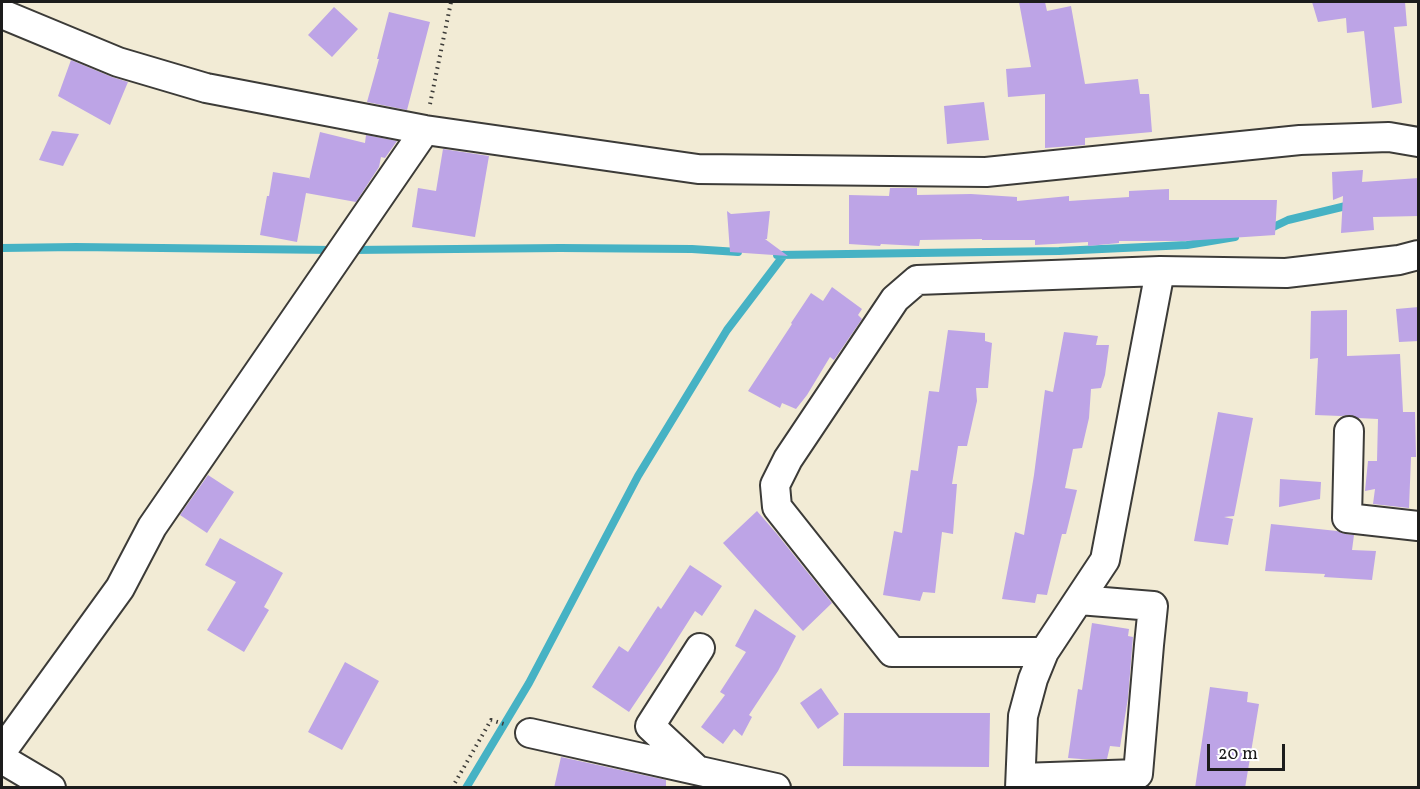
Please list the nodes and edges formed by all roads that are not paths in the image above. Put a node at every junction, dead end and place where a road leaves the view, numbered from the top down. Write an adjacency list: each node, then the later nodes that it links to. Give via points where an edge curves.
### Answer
1 (2, 14): 2 (street, via 118,62 206,88)
2 (425, 130): 3 (street, via 698,169 986,172 1300,140 1389,137); 12 (street, via 152,527 120,588)
3 (1419, 142)
4 (1419, 255): 5 (street, via 1286,273)
5 (1160, 271): 8 (street, via 1106,560); 10 (street, via 917,280 895,298 788,459 775,485 777,507 892,652)
6 (1349, 431): 7 (street, via 1347,518)
7 (1419, 526)
8 (1079, 600): 10 (street); 15 (street, via 1153,606 1138,774)
9 (700, 648): 14 (street, via 650,726)
10 (1044, 651): 15 (street, via 1023,716)
11 (530, 732): 14 (street)
12 (2, 751)
13 (2, 759): 16 (street)
14 (698, 770): 17 (street)
15 (1020, 783)
16 (51, 788)
17 (776, 788)

